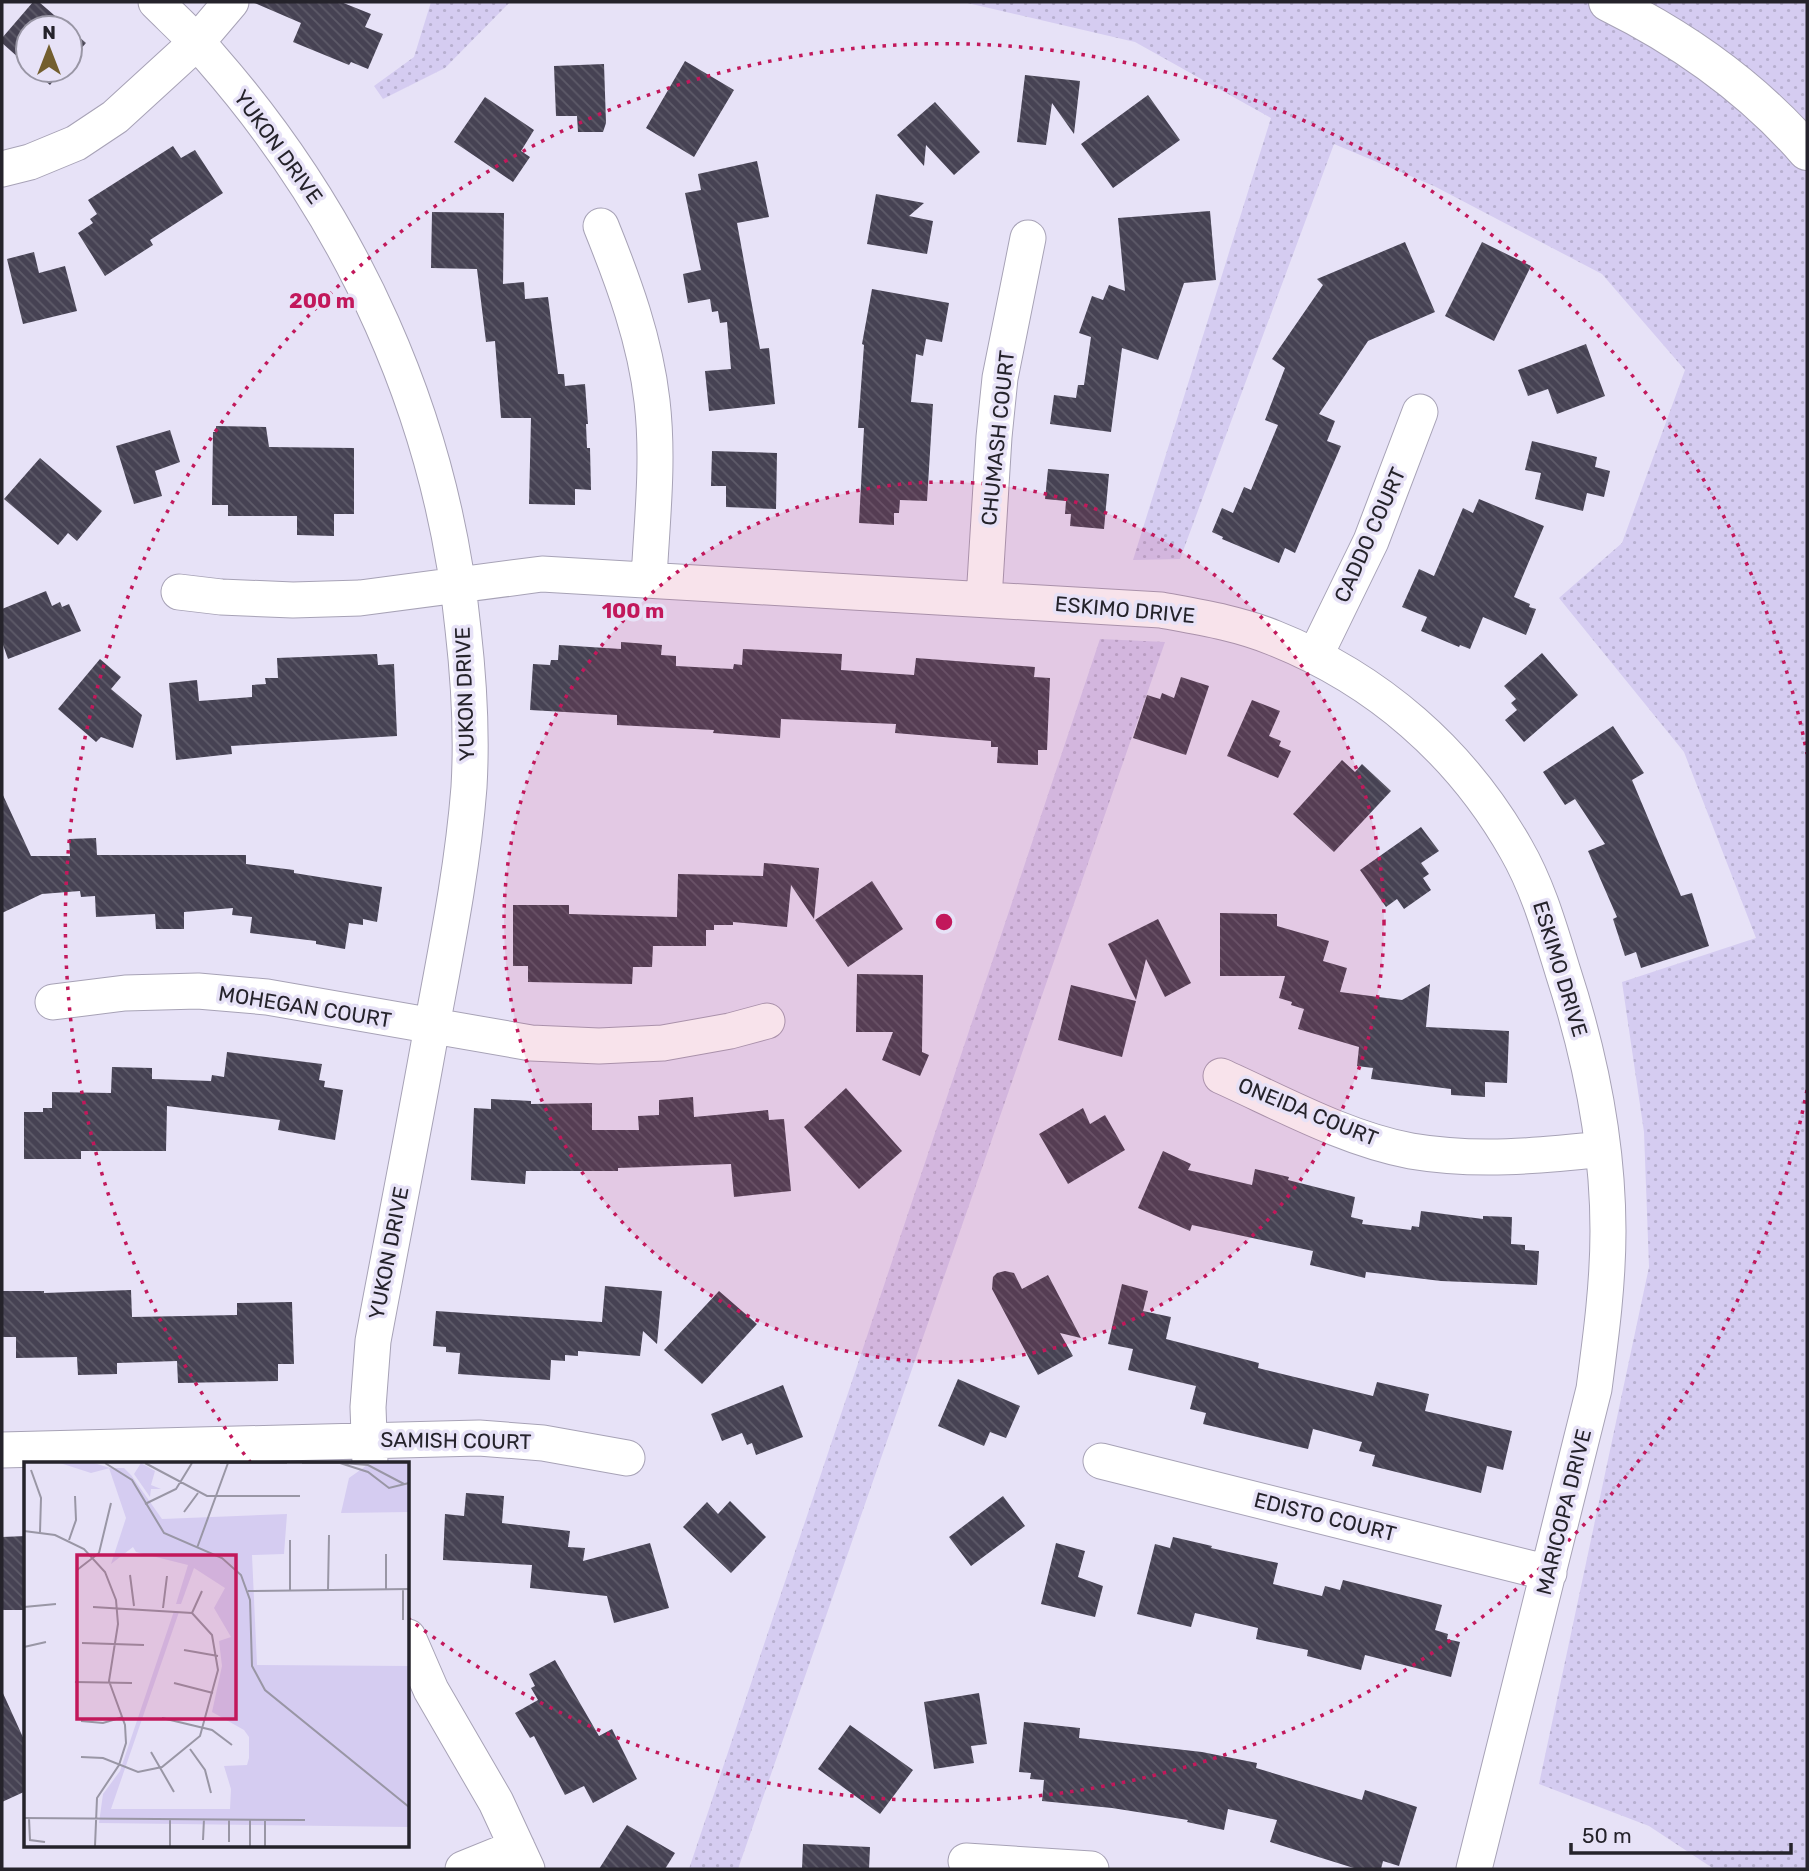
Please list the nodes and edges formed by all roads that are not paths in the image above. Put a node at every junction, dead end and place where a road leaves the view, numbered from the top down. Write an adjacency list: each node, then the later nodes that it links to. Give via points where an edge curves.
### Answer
1 (156, 2): 4 (street, YUKON DRIVE)
2 (231, 2): 4 (street)
3 (1608, 2): 5 (main road, via 1703,57)
4 (197, 42): 6 (street, via 105,124 76,143); 11 (street, YUKON DRIVE, via 312,191 392,343 423,427)
5 (1807, 151)
6 (2, 169)
7 (601, 226): 10 (street, via 641,340 652,401 655,461)
8 (1028, 238): 13 (street, CHUMASH COURT, via 1000,378)
9 (1420, 412): 14 (street, CADDO COURT, via 1371,541)
10 (649, 579): 11 (street, ESKIMO DRIVE, via 542,574); 13 (street, ESKIMO DRIVE)
11 (459, 585): 12 (street, ESKIMO DRIVE, via 360,598 293,600); 17 (street, YUKON DRIVE, via 469,687 469,785 460,872)
12 (179, 592)
13 (984, 599): 14 (street, ESKIMO DRIVE, via 1161,610 1218,620)
14 (1315, 656): 19 (street, ESKIMO DRIVE, via 1411,719 1478,791 1517,850 1542,905 1573,1003 1591,1073)
15 (53, 1002): 17 (street, MOHEGAN COURT, via 125,993 198,991 267,997)
16 (768, 1021): 17 (street, MOHEGAN COURT, via 663,1042 599,1046 531,1044)
17 (432, 1028): 21 (street, YUKON DRIVE, via 373,1341)
18 (1221, 1076): 19 (street, ONEIDA COURT, via 1355,1135 1408,1150 1462,1158 1523,1158)
19 (1603, 1149): 24 (street, MARICOPA DRIVE, via 1608,1230 1605,1310 1594,1389)
20 (2, 1450): 21 (street, SAMISH COURT)
21 (369, 1451): 22 (street, SAMISH COURT, via 479,1438 543,1443)
22 (627, 1458)
23 (1101, 1461): 24 (street, EDISTO COURT)
24 (1549, 1573): 30 (street, MARICOPA DRIVE)
25 (410, 1642): 26 (street, via 431,1690 496,1802)
26 (522, 1858): 28 (street)
27 (966, 1861): 29 (street)
28 (463, 1869)
29 (1091, 1869)
30 (1474, 1869)

